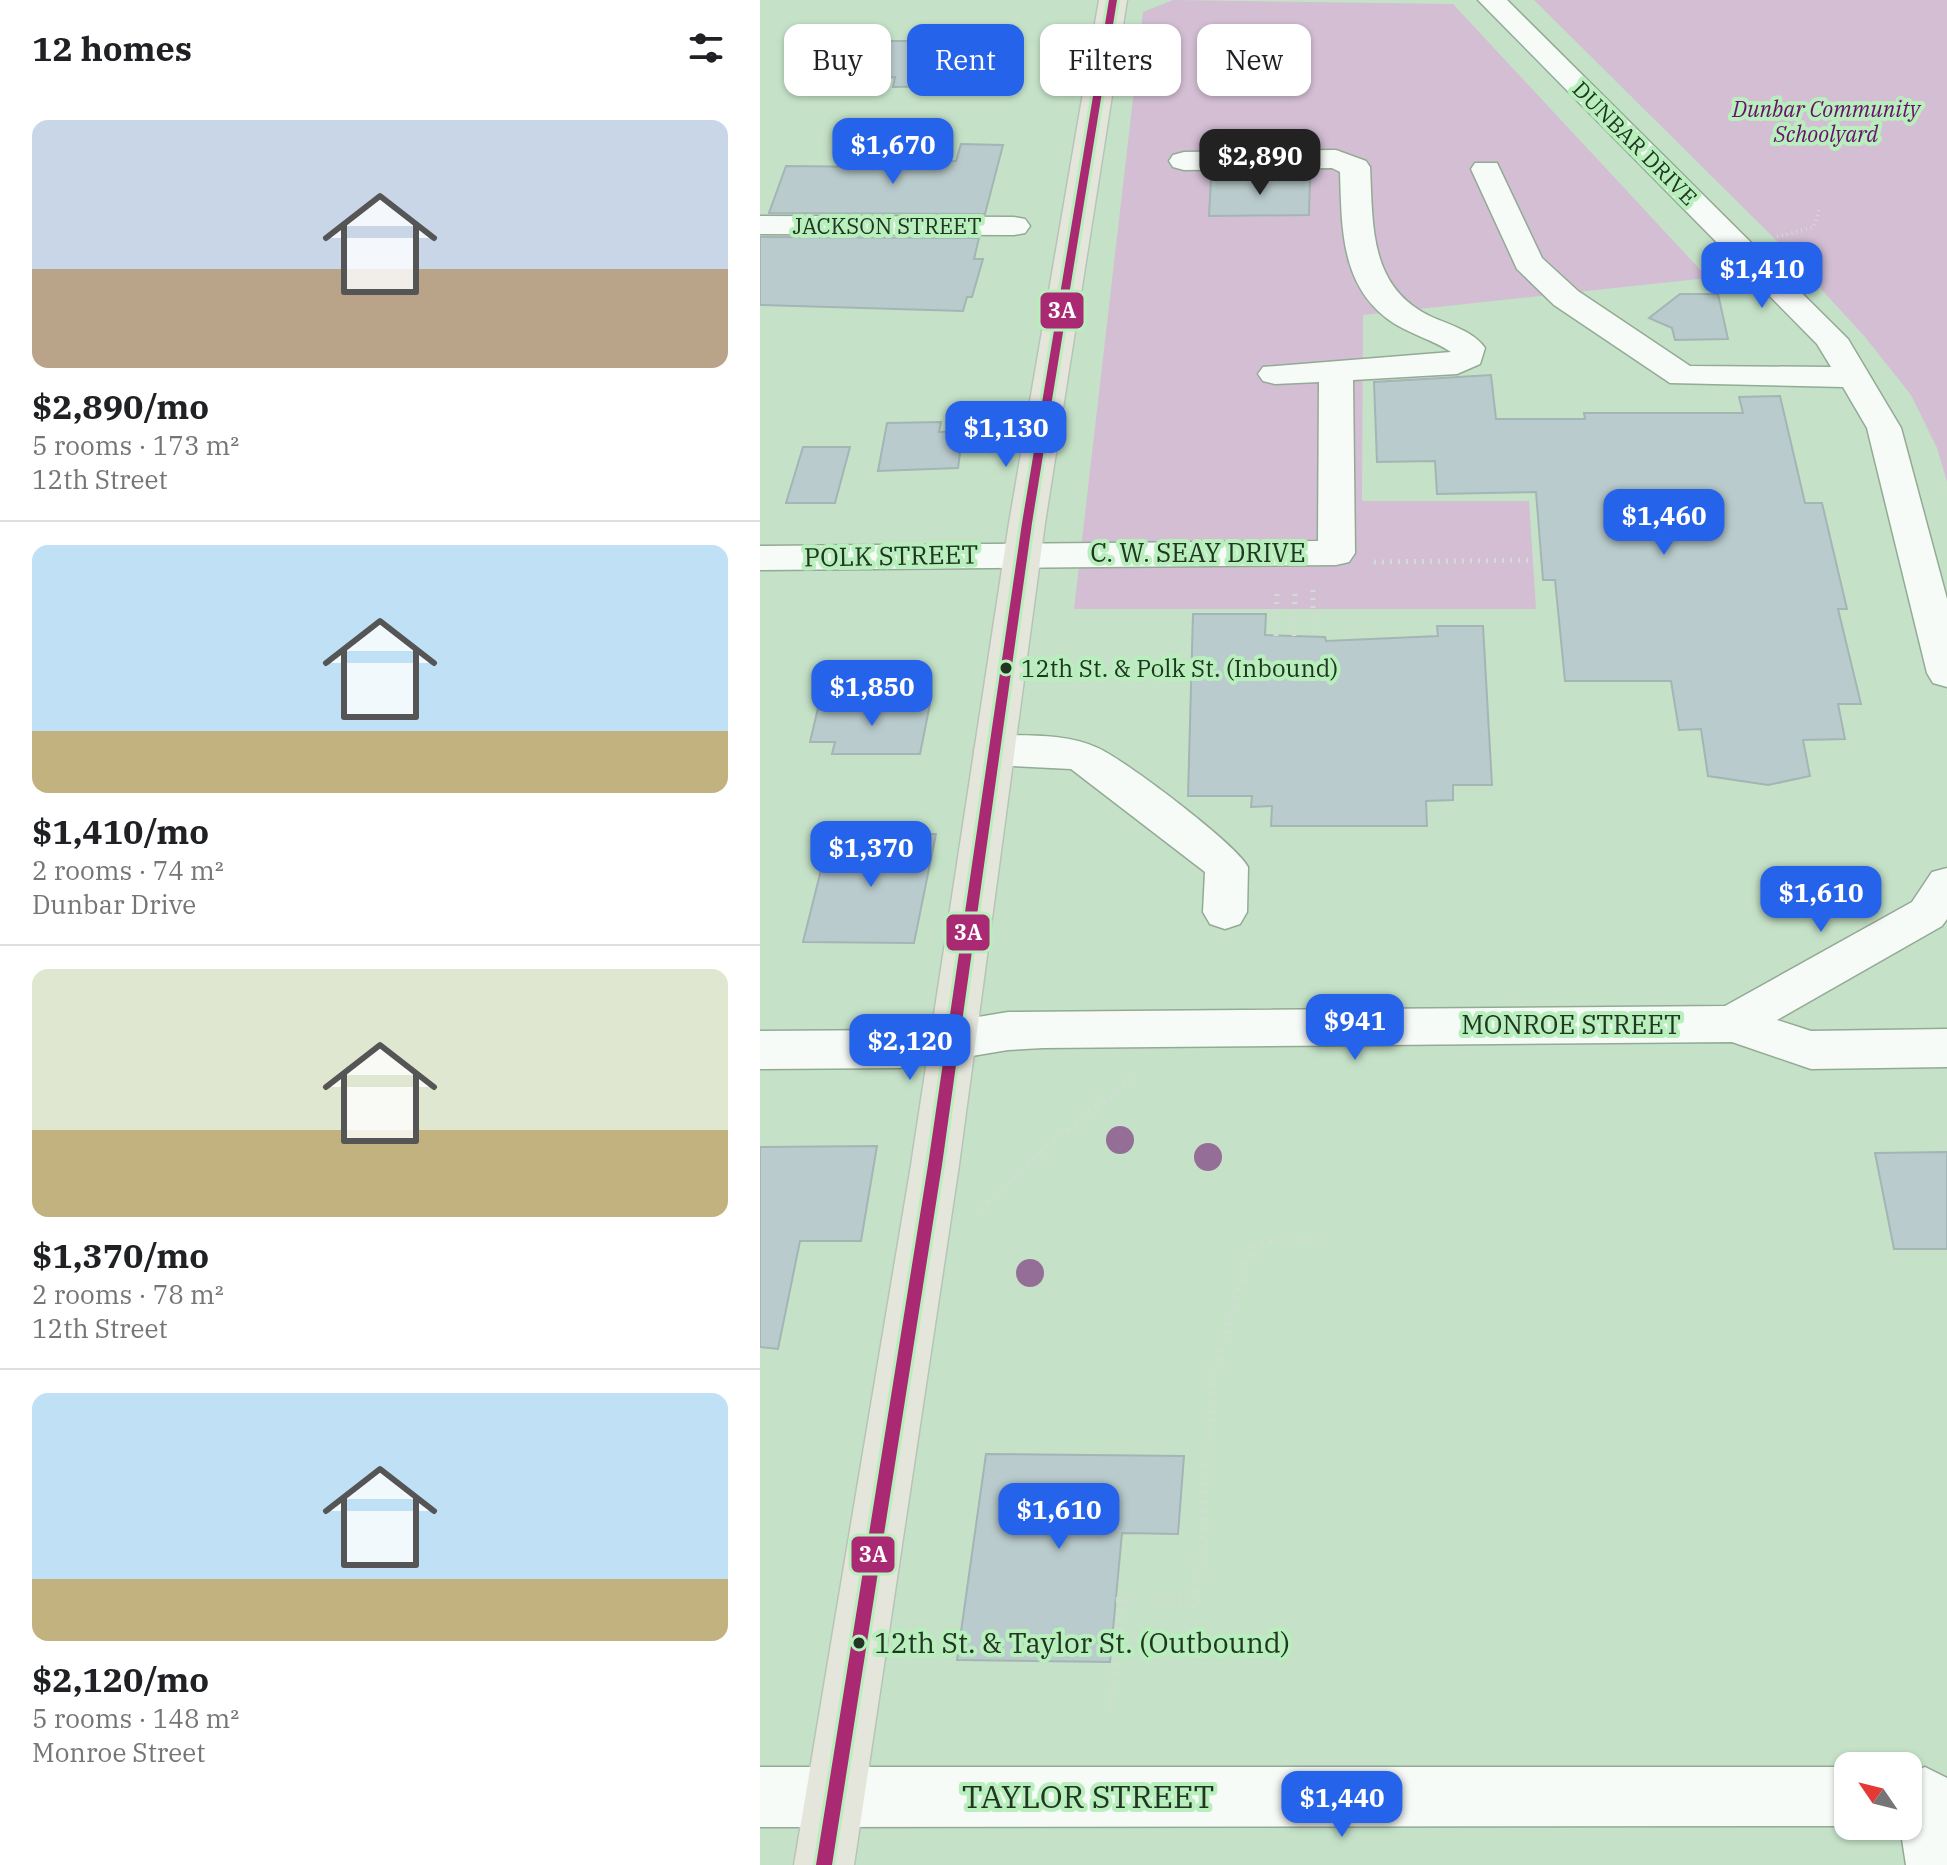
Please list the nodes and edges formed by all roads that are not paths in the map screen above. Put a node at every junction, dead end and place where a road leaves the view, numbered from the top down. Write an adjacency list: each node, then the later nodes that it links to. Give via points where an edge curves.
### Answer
1 (1113, 0): 10 (main road)
2 (1492, 0): 9 (street, DUNBAR DRIVE, via 1831,339)
3 (1184, 161): 7 (street, via 1336,159 1355,167 1361,265 1380,297 1456,339 1468,348 1468,357 1457,364)
4 (1486, 169): 9 (street, via 1528,262 1566,298 1682,376)
5 (760, 225): 6 (street, JACKSON STREET)
6 (1014, 226)
7 (1336, 371): 8 (street); 10 (street, C. W. SEAY DRIVE, via 1336,553)
8 (1275, 374)
9 (1853, 377): 12 (street, DUNBAR DRIVE, via 1884,428)
10 (1022, 555): 11 (street, POLK STREET); 13 (main road)
11 (760, 558)
12 (1947, 673)
13 (994, 750): 15 (street, via 1063,752 1085,759 1227,867); 17 (main road)
14 (1947, 884): 16 (street, via 1927,914)
15 (1225, 912)
16 (1732, 1024): 17 (street, MONROE STREET, via 1043,1030); 18 (street, MONROE STREET, via 1811,1050)
17 (952, 1040): 19 (street, MONROE STREET, via 900,1049); 21 (main road)
18 (1947, 1048)
19 (760, 1050)
20 (760, 1797): 21 (street, TAYLOR STREET)
21 (836, 1797): 22 (street, TAYLOR STREET); 24 (main road)
22 (1834, 1797)
23 (1927, 1797): 25 (street)
24 (824, 1865)
25 (1936, 1865)

